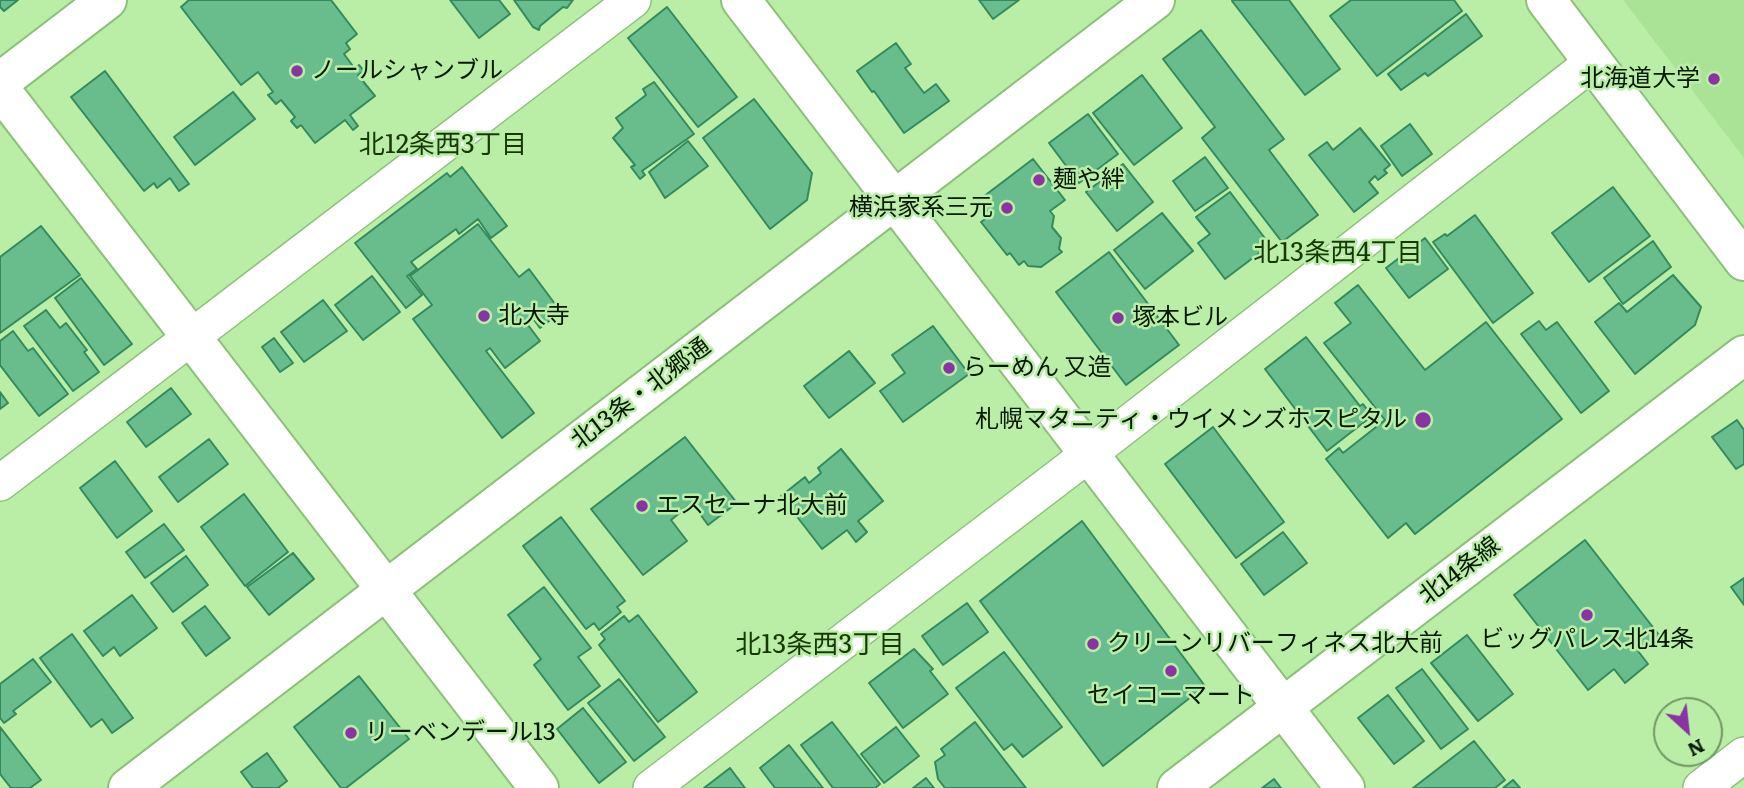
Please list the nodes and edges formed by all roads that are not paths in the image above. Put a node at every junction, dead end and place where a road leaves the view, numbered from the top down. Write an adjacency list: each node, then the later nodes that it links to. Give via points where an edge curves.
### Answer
1 (107, 0): 7 (street)
2 (633, 0): 11 (street)
3 (741, 0): 9 (street)
4 (1155, 0): 9 (street, 北13条・北郷通)
5 (1546, 0): 6 (street)
6 (1593, 62): 10 (street); 13 (street)
7 (0, 82)
8 (0, 89): 11 (street)
9 (895, 200): 13 (street); 15 (street, 北13条・北郷通)
10 (1744, 261)
11 (191, 337): 14 (street); 15 (street)
12 (1744, 355): 16 (street, 北14条線)
13 (1088, 454): 16 (street); 20 (street)
14 (0, 483)
15 (386, 590): 18 (street, 北13条・北郷通); 19 (street)
16 (1282, 707): 21 (street, 北14条線); 22 (street)
17 (1744, 755): 23 (street)
18 (128, 788)
19 (539, 788)
20 (651, 788)
21 (1177, 788)
22 (1345, 788)
23 (1701, 788)

